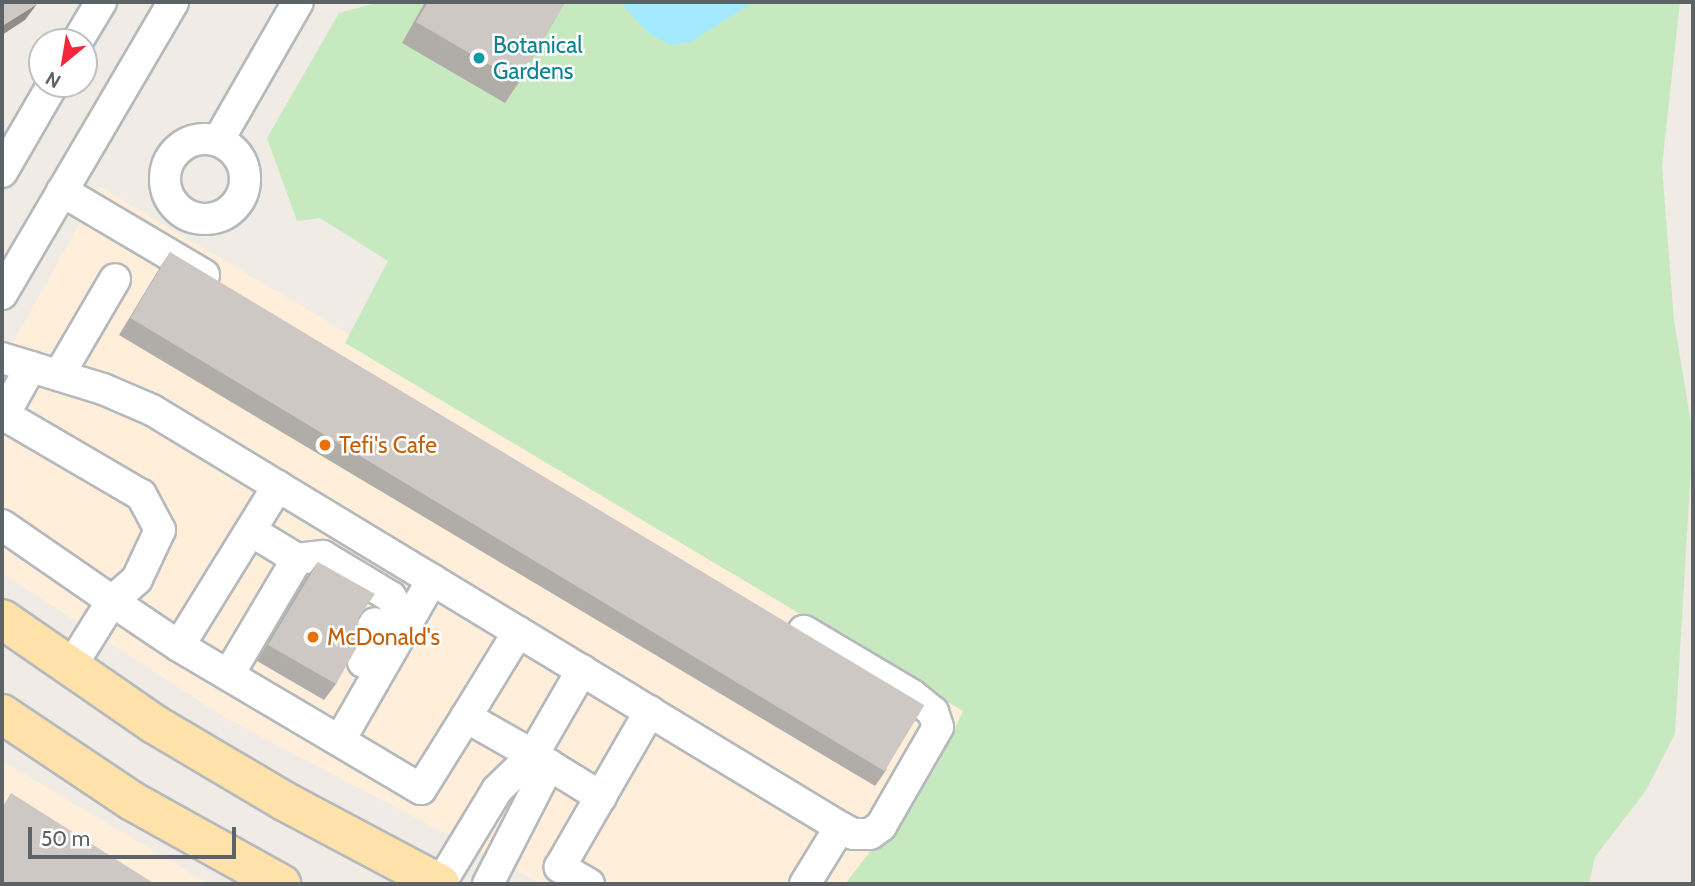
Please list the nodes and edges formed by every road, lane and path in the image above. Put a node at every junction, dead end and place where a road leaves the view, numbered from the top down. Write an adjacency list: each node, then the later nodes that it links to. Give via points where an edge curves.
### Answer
1 (101, 2): 4 (street)
2 (173, 2): 8 (street)
3 (298, 2): 6 (street)
4 (86, 28)
5 (44, 98): 7 (street)
6 (218, 141)
7 (4, 163)
8 (62, 191): 10 (street); 11 (street)
9 (115, 279): 13 (street)
10 (230, 290)
11 (2, 294)
12 (2, 358): 13 (street)
13 (45, 371): 14 (street); 15 (street, via 152,410)
14 (3, 416): 20 (street, via 141,495 160,530 137,579)
15 (278, 486): 17 (street); 19 (street)
16 (2, 525): 20 (street)
17 (251, 531): 18 (street); 24 (street)
18 (297, 559): 27 (street); 31 (street, via 323,556 386,621 363,642 363,662)
19 (432, 580): 23 (street); 31 (street)
20 (112, 601): 24 (street); 25 (street)
21 (780, 617): 34 (street, via 912,695 933,712 938,727 881,826 870,834 853,834)
22 (2, 619): 25 (main road)
23 (519, 632): 26 (street); 30 (street)
24 (179, 646): 27 (street)
25 (70, 668): 36 (main road, via 284,801)
26 (582, 670): 28 (street); 32 (street)
27 (229, 674): 31 (street)
28 (650, 711): 33 (street); 34 (street)
29 (2, 715): 35 (main road, via 132,801)
30 (466, 717): 31 (street, via 421,789); 32 (street)
31 (331, 734)
32 (541, 760): 33 (street); 36 (street, via 497,790); 37 (street)
33 (601, 797): 38 (street, via 560,867)
34 (840, 827): 39 (street)
35 (281, 884)
36 (440, 884)
37 (488, 884)
38 (589, 884)
39 (805, 884)

